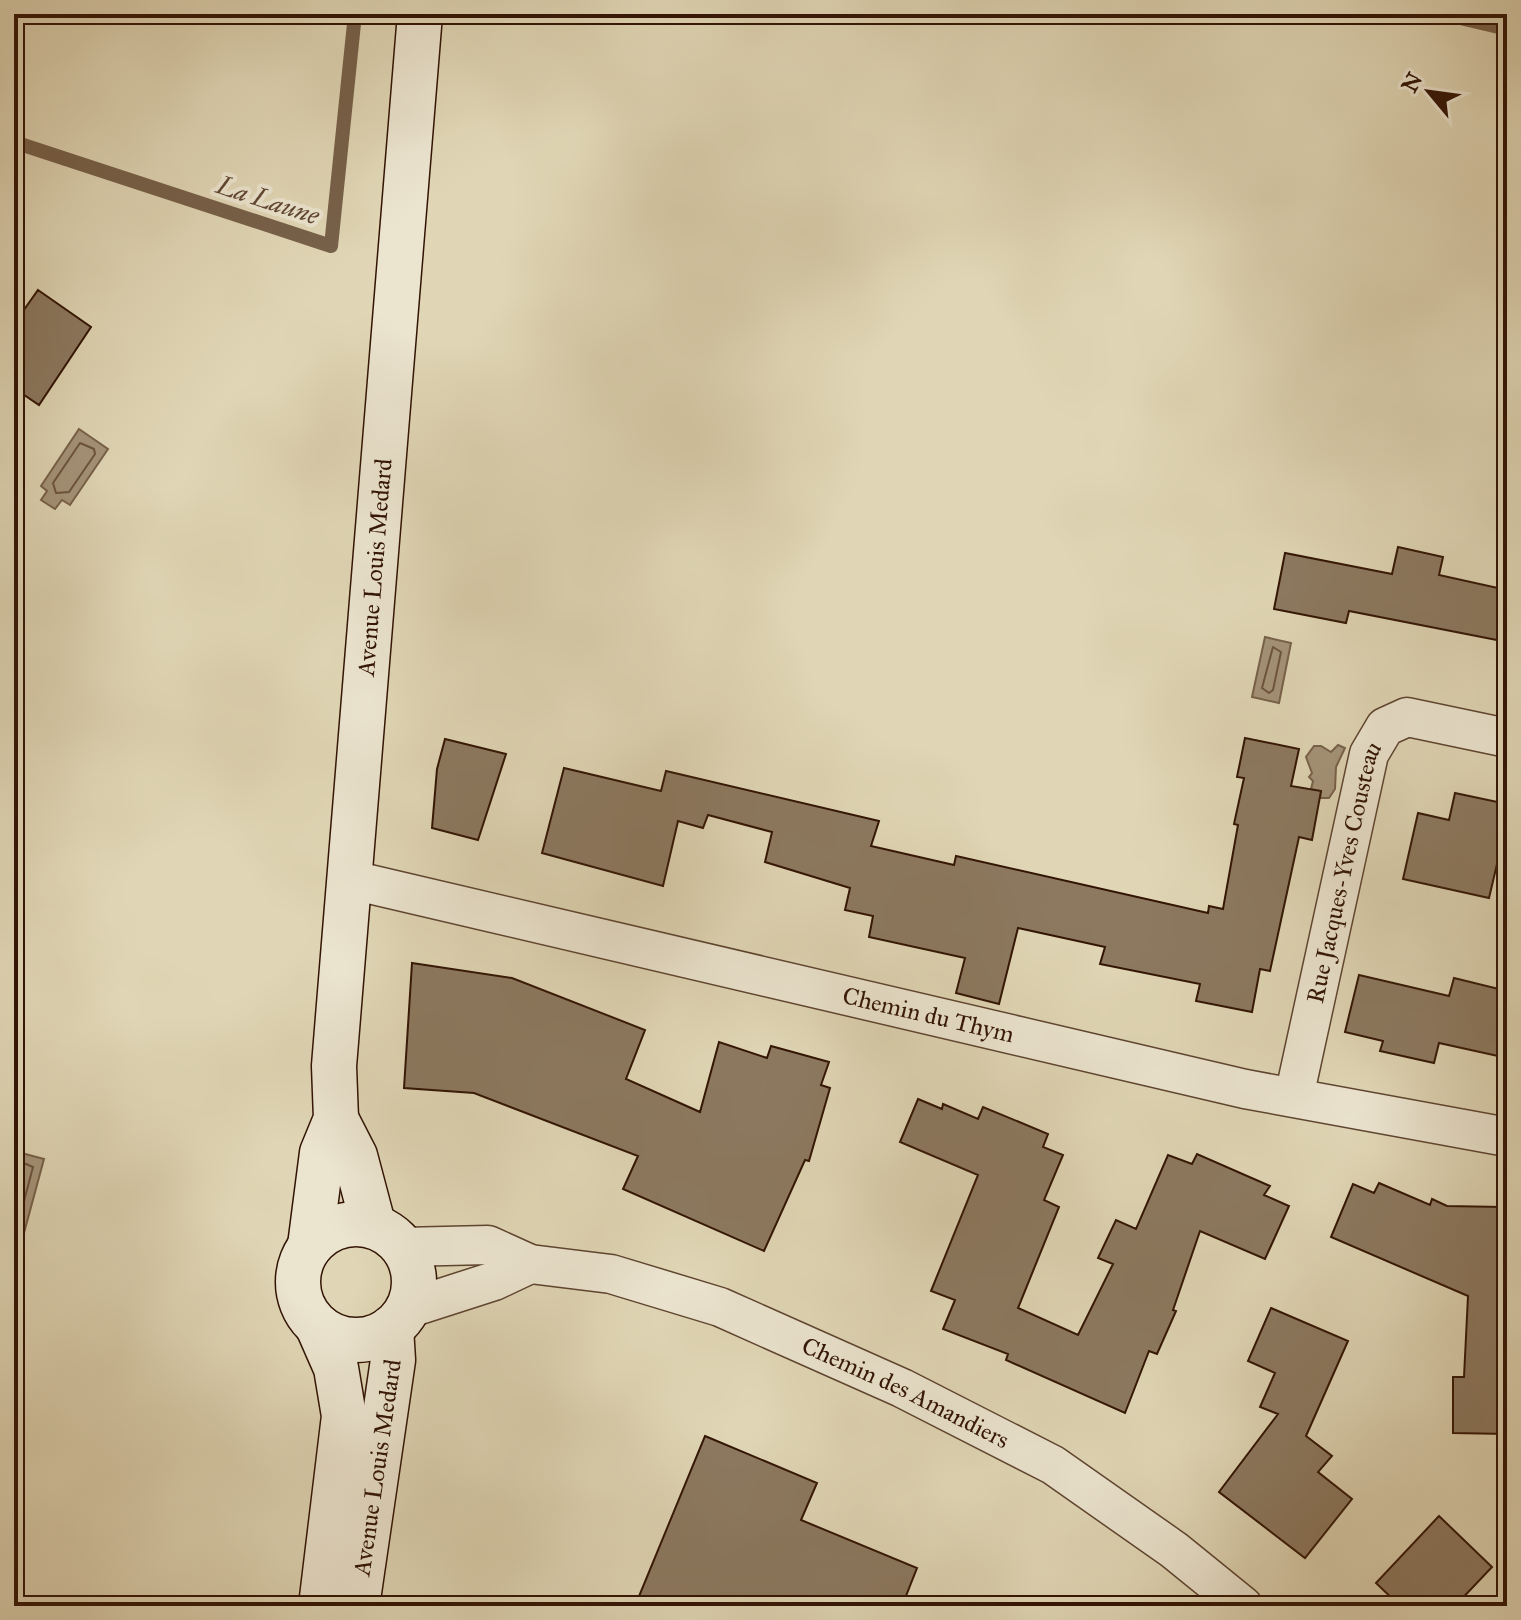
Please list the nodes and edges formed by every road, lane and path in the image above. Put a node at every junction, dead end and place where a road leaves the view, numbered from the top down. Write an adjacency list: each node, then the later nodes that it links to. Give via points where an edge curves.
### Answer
1 (420, 14): 3 (street, Avenue Louis Medard)
2 (1507, 738): 4 (street, Rue Jacques-Yves Cousteau, via 1407,717 1385,727 1369,754)
3 (352, 880): 4 (street, Chemin du Thym, via 974,1028); 5 (street, Avenue Louis Medard, via 334,1066)
4 (1294, 1097): 6 (street, Chemin du Thym)
5 (336, 1119): 7 (street, Avenue Louis Medard); 8 (street, Avenue Louis Medard, via 322,1153)
6 (1507, 1137)
7 (388, 1236): 8 (street, via 340,1226); 9 (street, Chemin des Amandiers, via 488,1245); 10 (street, via 414,1277)
8 (310, 1246): 11 (street, via 297,1280 299,1298)
9 (530, 1264): 10 (street); 14 (street, Chemin des Amandiers, via 611,1274 720,1307 902,1388 1053,1465)
10 (399, 1319): 11 (street, via 363,1340 332,1336); 13 (street, Avenue Louis Medard)
11 (318, 1327): 12 (street, Avenue Louis Medard, via 336,1368 344,1416)
12 (321, 1606)
13 (357, 1606)
14 (1243, 1606)

